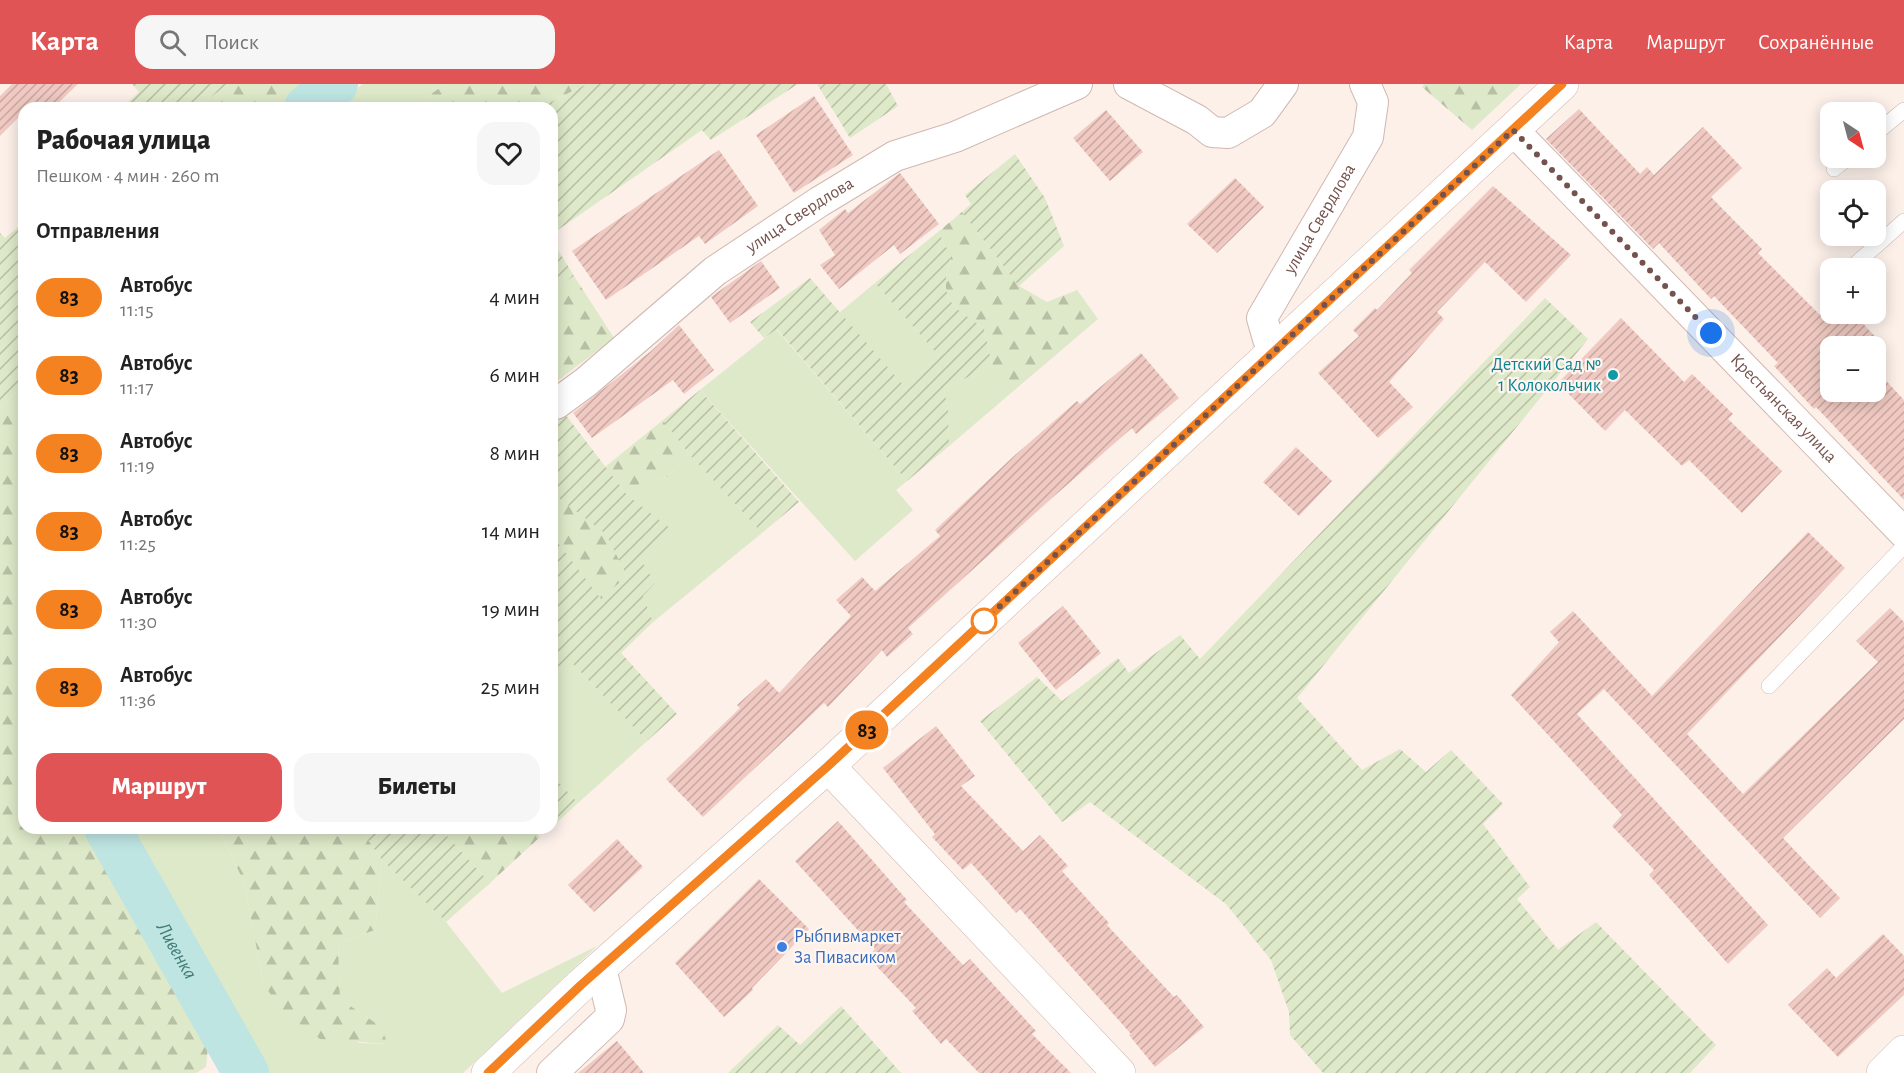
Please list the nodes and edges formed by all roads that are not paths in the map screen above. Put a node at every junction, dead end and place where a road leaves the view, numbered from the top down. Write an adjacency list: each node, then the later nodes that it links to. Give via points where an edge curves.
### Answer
1 (1077, 84): 12 (street, улица Свердлова, via 955,137 895,156 819,202 715,271)
2 (1129, 84): 3 (street, via 1212,132 1228,133 1262,113)
3 (1283, 84)
4 (1562, 84): 8 (main road)
5 (1369, 90): 11 (street, улица Свердлова, via 1368,137 1264,312 1261,324 1265,335)
6 (1904, 110): 7 (lane)
7 (1886, 125)
8 (1513, 130): 11 (main road); 13 (street, Крестьянская улица)
9 (1904, 221): 10 (lane)
10 (1862, 258)
11 (1280, 345): 16 (main road)
12 (558, 403)
13 (1904, 533)
14 (1904, 546): 15 (lane)
15 (1769, 686)
16 (828, 766): 17 (main road); 21 (main road)
17 (601, 968): 19 (main road); 20 (street, via 611,1010 609,1020)
18 (1904, 1052): 22 (main road)
19 (488, 1073)
20 (552, 1073)
21 (1119, 1073)
22 (1882, 1073)

